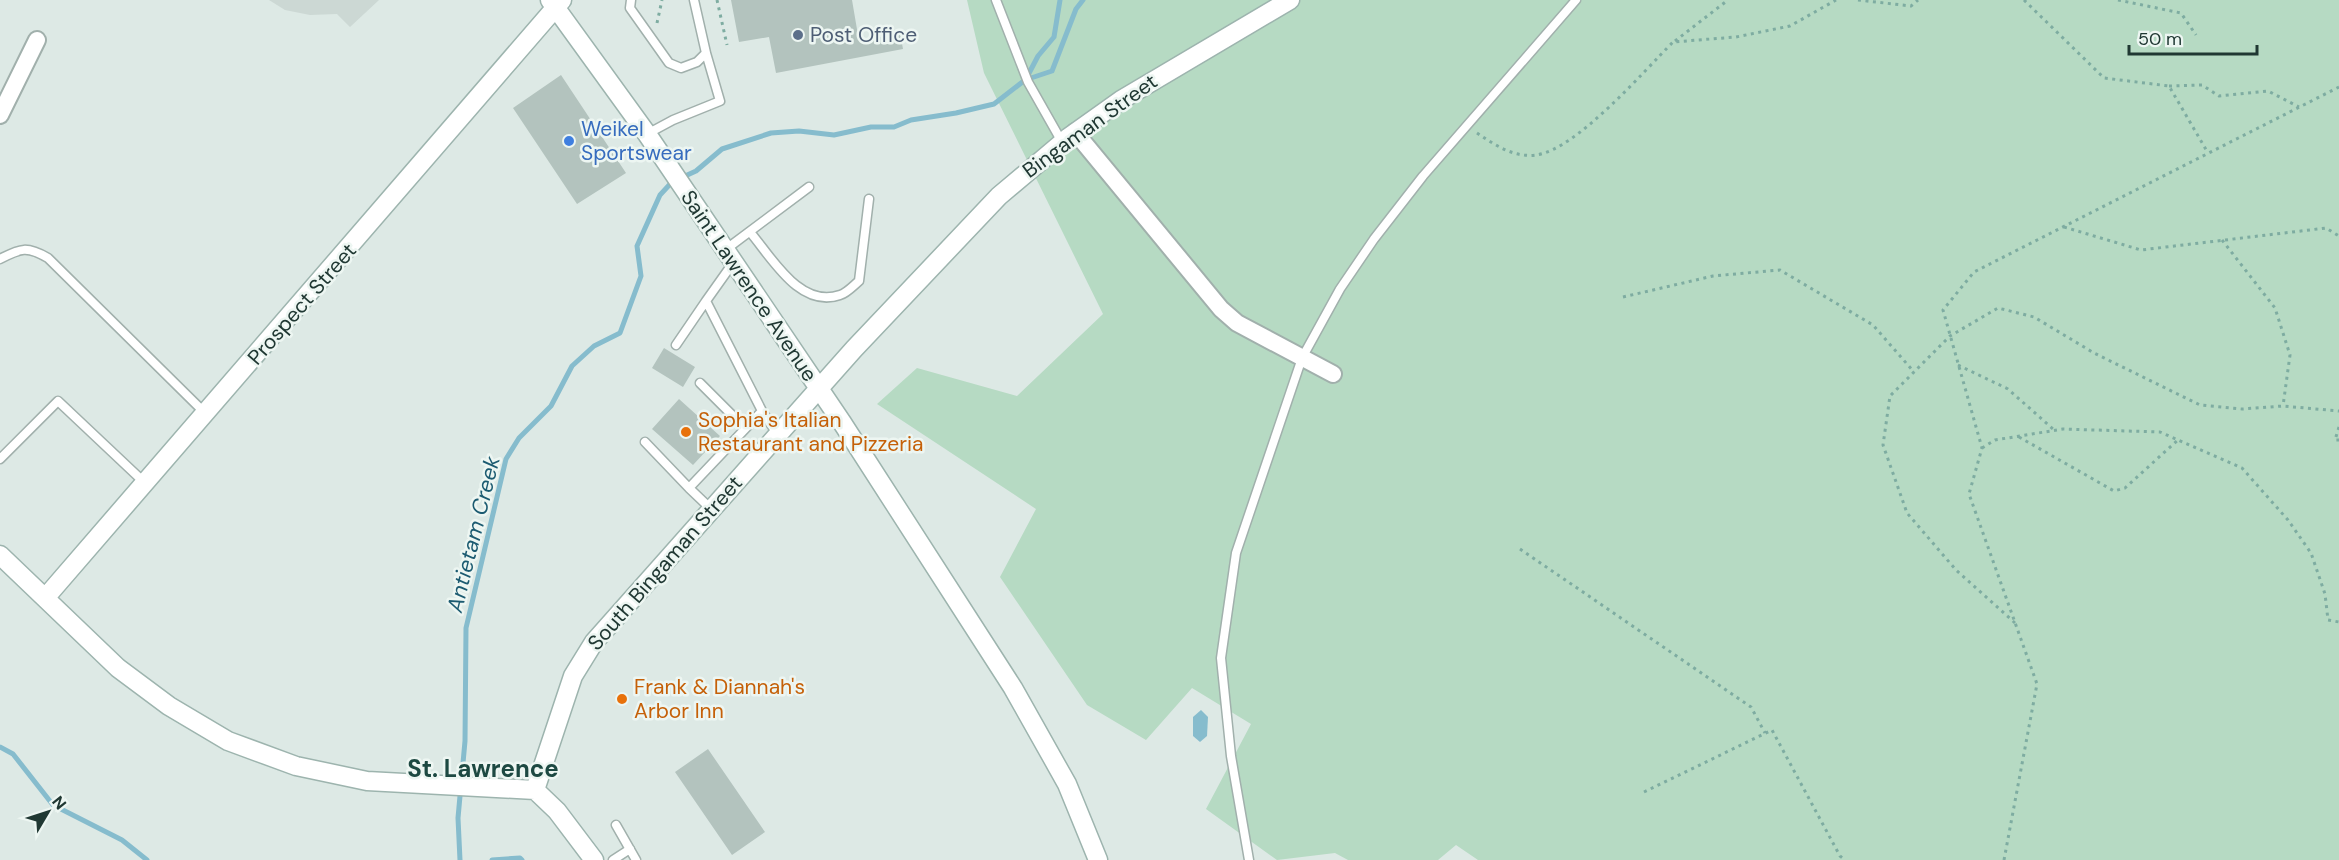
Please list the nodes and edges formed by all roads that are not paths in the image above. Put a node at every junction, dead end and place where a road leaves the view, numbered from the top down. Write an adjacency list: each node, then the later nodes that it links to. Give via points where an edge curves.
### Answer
1 (631, 0): 8 (lane, via 630,8 669,63 681,68 697,62)
2 (694, 0): 8 (lane)
3 (996, 0): 11 (lane, via 1028,82)
4 (1290, 0): 11 (street, Bingaman Street, via 1163,74)
5 (1576, 0): 19 (lane, via 1423,176 1374,239)
6 (556, 3): 10 (street, Saint Lawrence Avenue); 24 (street, Prospect Street)
7 (37, 40): 9 (street)
8 (706, 53): 10 (lane, via 720,101)
9 (0, 115)
10 (647, 134): 15 (street, Saint Lawrence Avenue)
11 (1068, 137): 19 (street, via 1221,309 1237,323); 22 (street, Bingaman Street, via 961,234)
12 (809, 187): 14 (lane)
13 (869, 199): 14 (lane, via 859,280 842,295 811,297 796,286)
14 (750, 232): 15 (lane)
15 (729, 257): 17 (lane); 22 (street, Saint Lawrence Avenue)
16 (0, 259): 24 (lane, via 19,249 33,250 48,258)
17 (706, 301): 18 (lane); 23 (lane)
18 (676, 345)
19 (1302, 358): 20 (street); 41 (lane, via 1236,553 1221,658 1231,756)
20 (1333, 374)
21 (700, 383): 25 (lane)
22 (819, 390): 26 (street, South Bingaman Street); 40 (street, Saint Lawrence Avenue, via 1033,721 1067,784)
23 (762, 411): 25 (lane); 26 (lane)
24 (207, 414): 29 (street, Prospect Street)
25 (745, 428): 30 (lane)
26 (778, 435): 31 (street, South Bingaman Street)
27 (645, 442): 30 (lane)
28 (0, 459): 29 (lane, via 58,401)
29 (146, 485): 33 (street, Prospect Street)
30 (689, 488): 31 (lane)
31 (711, 509): 34 (street, South Bingaman Street, via 603,630 584,657 560,708)
32 (0, 555): 33 (street)
33 (46, 597): 34 (street, via 135,682 228,741 326,774 404,785)
34 (535, 790): 37 (street, via 557,811)
35 (616, 825): 36 (lane)
36 (630, 849): 38 (lane); 39 (lane)
37 (594, 860)
38 (613, 860)
39 (636, 860)
40 (1098, 860)
41 (1249, 860)

